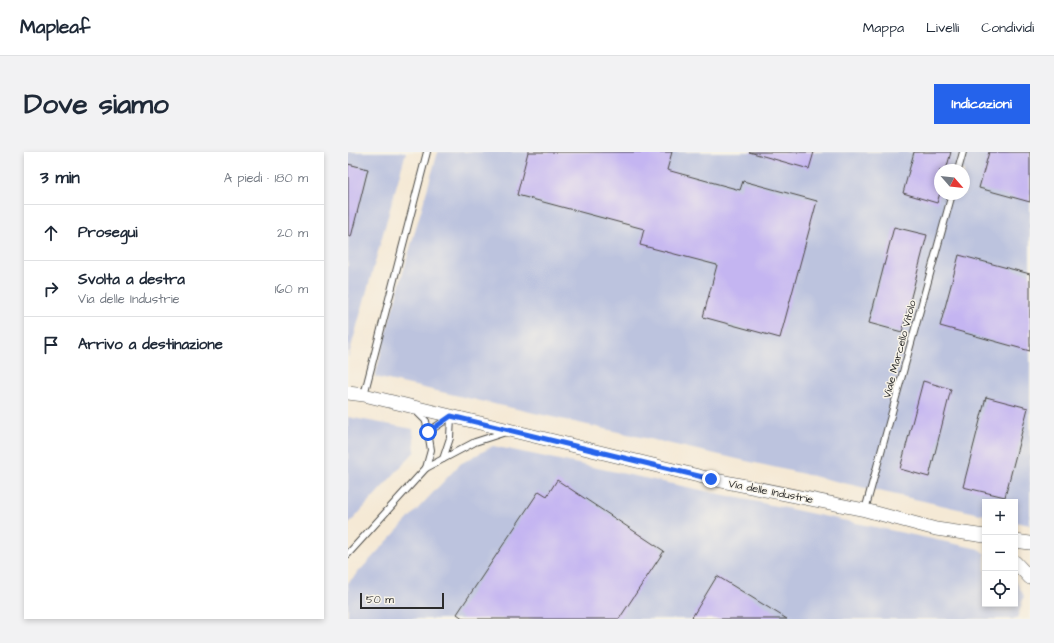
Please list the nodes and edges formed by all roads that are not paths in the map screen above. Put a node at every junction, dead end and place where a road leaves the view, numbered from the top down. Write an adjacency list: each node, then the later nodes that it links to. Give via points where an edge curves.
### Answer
1 (426, 152): 6 (lane)
2 (963, 152): 3 (lane)
3 (960, 164)
4 (950, 200): 13 (lane, Viale Marcello Vitolo)
5 (348, 393): 6 (street, Via delle Industrie)
6 (364, 395): 7 (street, Via delle Industrie)
7 (412, 408): 8 (street, Via delle Industrie); 10 (lane, via 426,421)
8 (451, 416): 9 (street, Via delle Industrie); 10 (lane); 11 (lane, via 450,438)
9 (511, 431): 11 (lane, via 475,442); 13 (street, Via delle Industrie, via 711,479)
10 (428, 432): 12 (lane, via 431,450)
11 (443, 459): 12 (lane)
12 (426, 468): 17 (lane)
13 (865, 510): 14 (street, Via delle Industrie, via 936,529)
14 (982, 536)
15 (1018, 541): 16 (street)
16 (1030, 543)
17 (348, 554)
18 (1018, 565): 19 (street)
19 (1030, 578)

